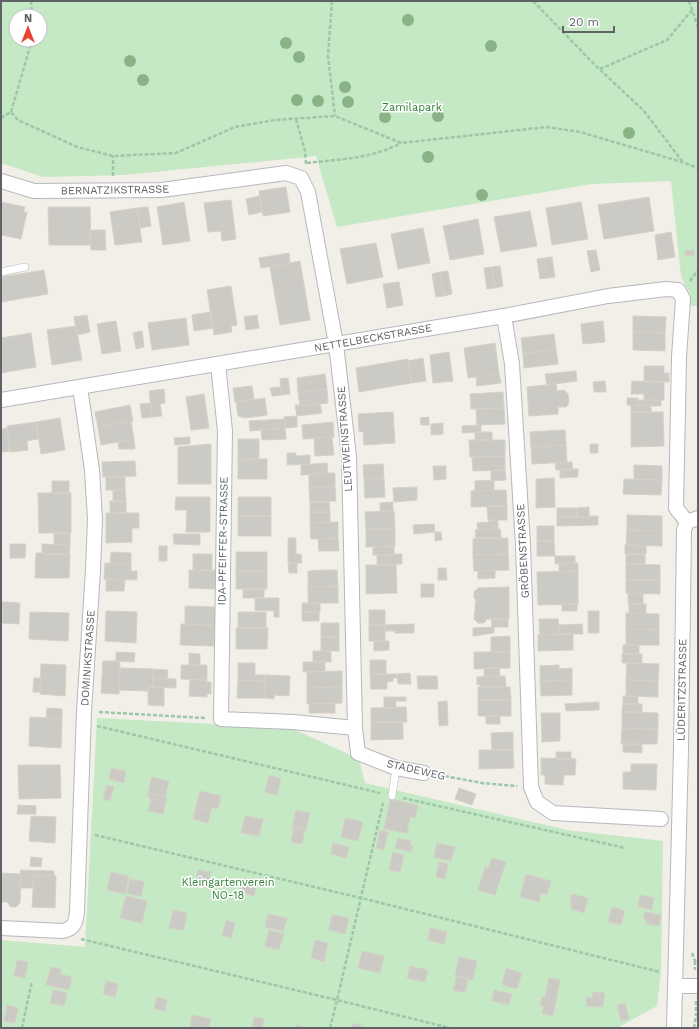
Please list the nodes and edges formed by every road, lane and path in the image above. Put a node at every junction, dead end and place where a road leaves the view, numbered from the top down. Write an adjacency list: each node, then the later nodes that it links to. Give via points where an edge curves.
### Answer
1 (325, 1): 2 (path)
2 (332, 1): 10 (path, via 328,56)
3 (534, 1): 8 (path)
4 (689, 1): 5 (path)
5 (692, 10): 6 (path); 8 (path, via 667,40)
6 (698, 28)
7 (30, 48): 9 (path)
8 (600, 69): 14 (path, via 644,111)
9 (11, 112): 11 (path); 12 (path, via 18,120 77,147 113,156 176,153 235,127 275,120)
10 (335, 116): 12 (path); 13 (path)
11 (1, 118)
12 (296, 120): 15 (path)
13 (401, 143): 14 (path, via 547,127 580,132); 15 (path, via 378,153)
14 (682, 162): 16 (path)
15 (307, 163): 17 (path)
16 (698, 168)
17 (301, 178): 18 (street, BERNATZIKSTRASSE, via 286,173 162,190 34,192); 22 (street, LEUTWEINSTRASSE, via 308,192)
18 (1, 181)
19 (25, 267): 20 (lane)
20 (1, 272)
21 (504, 316): 22 (street, NETTELBECKSTRASSE); 23 (street, NETTELBECKSTRASSE, via 608,296 666,289 678,290 682,299); 33 (street, GRÖBENSTRASSE, via 512,364 524,545)
22 (336, 344): 24 (street, NETTELBECKSTRASSE); 30 (street, LEUTWEINSTRASSE, via 348,456)
23 (679, 357): 27 (street, LÜDERITZSTRASSE, via 676,508)
24 (218, 364): 25 (street, NETTELBECKSTRASSE); 29 (street, IDA-PFEIFFER-STRASSE, via 225,431)
25 (80, 386): 26 (street, NETTELBECKSTRASSE); 28 (street, DOMINIKSTRASSE, via 92,470 95,519)
26 (1, 400)
27 (692, 520): 41 (street, LÜDERITZSTRASSE, via 684,530)
28 (84, 716): 29 (path); 34 (path); 36 (street, DOMINIKSTRASSE)
29 (221, 719): 30 (street)
30 (355, 728): 31 (street, STADEWEG, via 358,753)
31 (396, 768): 32 (street, STADEWEG); 34 (lane)
32 (424, 773): 33 (path, STADEWEG, via 482,783)
33 (531, 786): 35 (street, via 537,802 553,813)
34 (388, 795): 37 (path); 38 (path)
35 (661, 819)
36 (79, 831): 38 (path); 40 (street, DOMINIKSTRASSE, via 77,911 75,924)
37 (625, 848)
38 (361, 898): 41 (path, via 661,972); 44 (path)
39 (1, 928): 40 (street, via 55,931)
40 (71, 929): 44 (path, via 78,938 86,942)
41 (675, 979): 43 (street); 49 (street, LÜDERITZSTRASSE)
42 (32, 981): 46 (path)
43 (698, 986)
44 (337, 1000): 47 (path); 48 (path)
45 (698, 1015): 50 (path)
46 (22, 1028)
47 (330, 1028)
48 (450, 1028)
49 (674, 1028)
50 (695, 1028)

